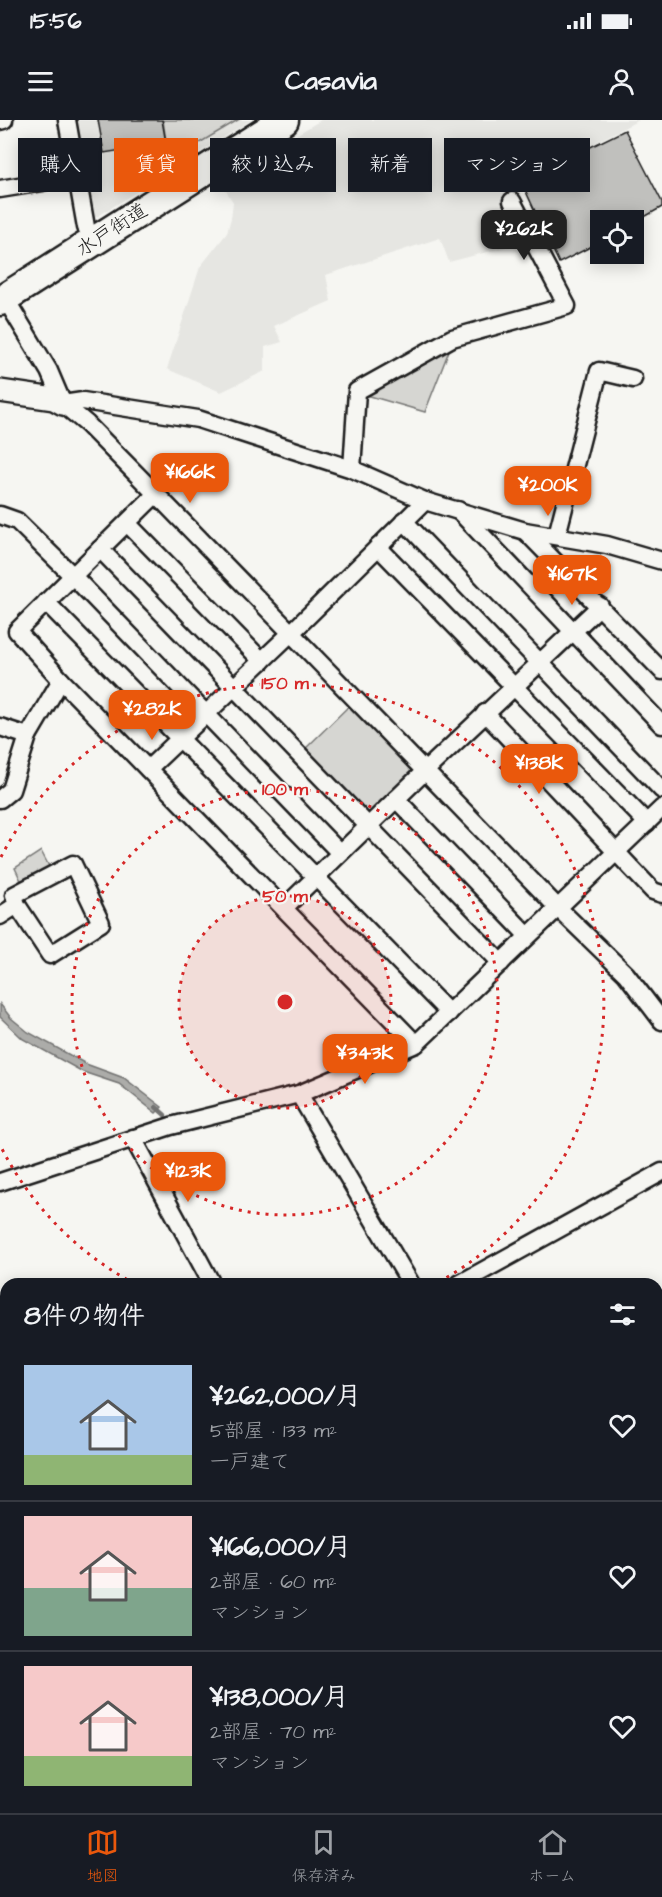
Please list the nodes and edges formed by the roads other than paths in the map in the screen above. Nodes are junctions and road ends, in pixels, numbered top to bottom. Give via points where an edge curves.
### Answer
1 (67, 120) edge
2 (284, 120) edge
3 (18, 186) edge
4 (0, 189) edge
5 (512, 201) dead end
6 (94, 242) junction
7 (3, 299) edge
8 (633, 379) dead end
9 (0, 390) edge
10 (63, 404) junction
11 (352, 469) junction
12 (156, 494) junction
13 (425, 501) junction
14 (458, 510) junction
15 (0, 515) edge
16 (404, 521) junction
17 (127, 523) junction
18 (525, 531) junction
19 (557, 536) junction
20 (378, 547) junction
21 (100, 549) junction
22 (662, 561) edge
23 (72, 575) junction
24 (46, 602) junction
25 (600, 606) junction
26 (572, 632) junction
27 (291, 633) junction
28 (262, 661) junction
29 (540, 663) junction
30 (662, 671) edge
31 (61, 680) junction
32 (514, 686) junction
33 (234, 687) junction
34 (206, 714) junction
35 (485, 714) junction
36 (662, 725) edge
37 (0, 727) edge
38 (28, 736) junction
39 (180, 738) junction
40 (148, 769) junction
41 (425, 771) junction
42 (662, 790) edge
43 (0, 799) edge
44 (396, 799) junction
45 (662, 808) edge
46 (647, 822) junction
47 (369, 825) junction
48 (617, 852) junction
49 (340, 853) junction
50 (316, 877) junction
51 (661, 892) edge
52 (17, 905) junction
53 (284, 908) junction
54 (558, 908) junction
55 (0, 916) edge
56 (528, 936) junction
57 (501, 963) junction
58 (449, 1013) junction
59 (662, 1021) edge
60 (416, 1044) junction
61 (299, 1094) junction
62 (133, 1138) junction
63 (662, 1172) edge
64 (0, 1182) edge
65 (209, 1278) edge
66 (407, 1278) edge
67 (470, 1278) edge

1 - 6 street via 86,227
2 - 6 highway, 水戸街道
3 - 4 street
5 - 11 street via 567,306 452,338 357,391
6 - 7 highway, 水戸街道
7 - 10 street via 49,371
8 - 19 street via 599,370
9 - 10 street
10 - 11 street via 83,401 198,419
10 - 12 street
11 - 13 street
12 - 17 street
12 - 27 street
13 - 14 street
13 - 16 street
14 - 18 street
14 - 26 street
15 - 23 street via 17,521
16 - 20 street
16 - 29 street
17 - 21 street
17 - 28 street
18 - 19 street
18 - 25 street
19 - 22 street via 607,544
20 - 27 street
20 - 32 street
21 - 23 street
21 - 33 street
23 - 24 street
23 - 34 street
24 - 31 street via 17,631
24 - 39 street
25 - 26 street
25 - 30 street
26 - 29 street
26 - 36 street
27 - 28 street
27 - 41 street
28 - 33 street
29 - 32 street
29 - 42 street
31 - 38 street
31 - 40 street
32 - 35 street
32 - 46 street
33 - 34 street
33 - 47 street
34 - 39 street
34 - 49 street
35 - 41 street
35 - 48 street
37 - 38 street
38 - 43 street via 11,790
39 - 40 street
39 - 50 street
40 - 53 street
41 - 44 street
41 - 54 street
44 - 47 street
44 - 56 street
45 - 46 street
46 - 48 street
47 - 49 street
47 - 57 street
48 - 51 street via 653,891
48 - 54 street
49 - 50 street
50 - 53 street
50 - 58 street
52 - 52 street via 14,895 73,864 101,923 50,955
52 - 55 street
53 - 60 street
54 - 56 street
54 - 59 street via 626,974
56 - 57 street
57 - 58 street
58 - 60 street
60 - 61 street
61 - 62 street
61 - 66 street
62 - 64 street
62 - 65 street
63 - 67 street

